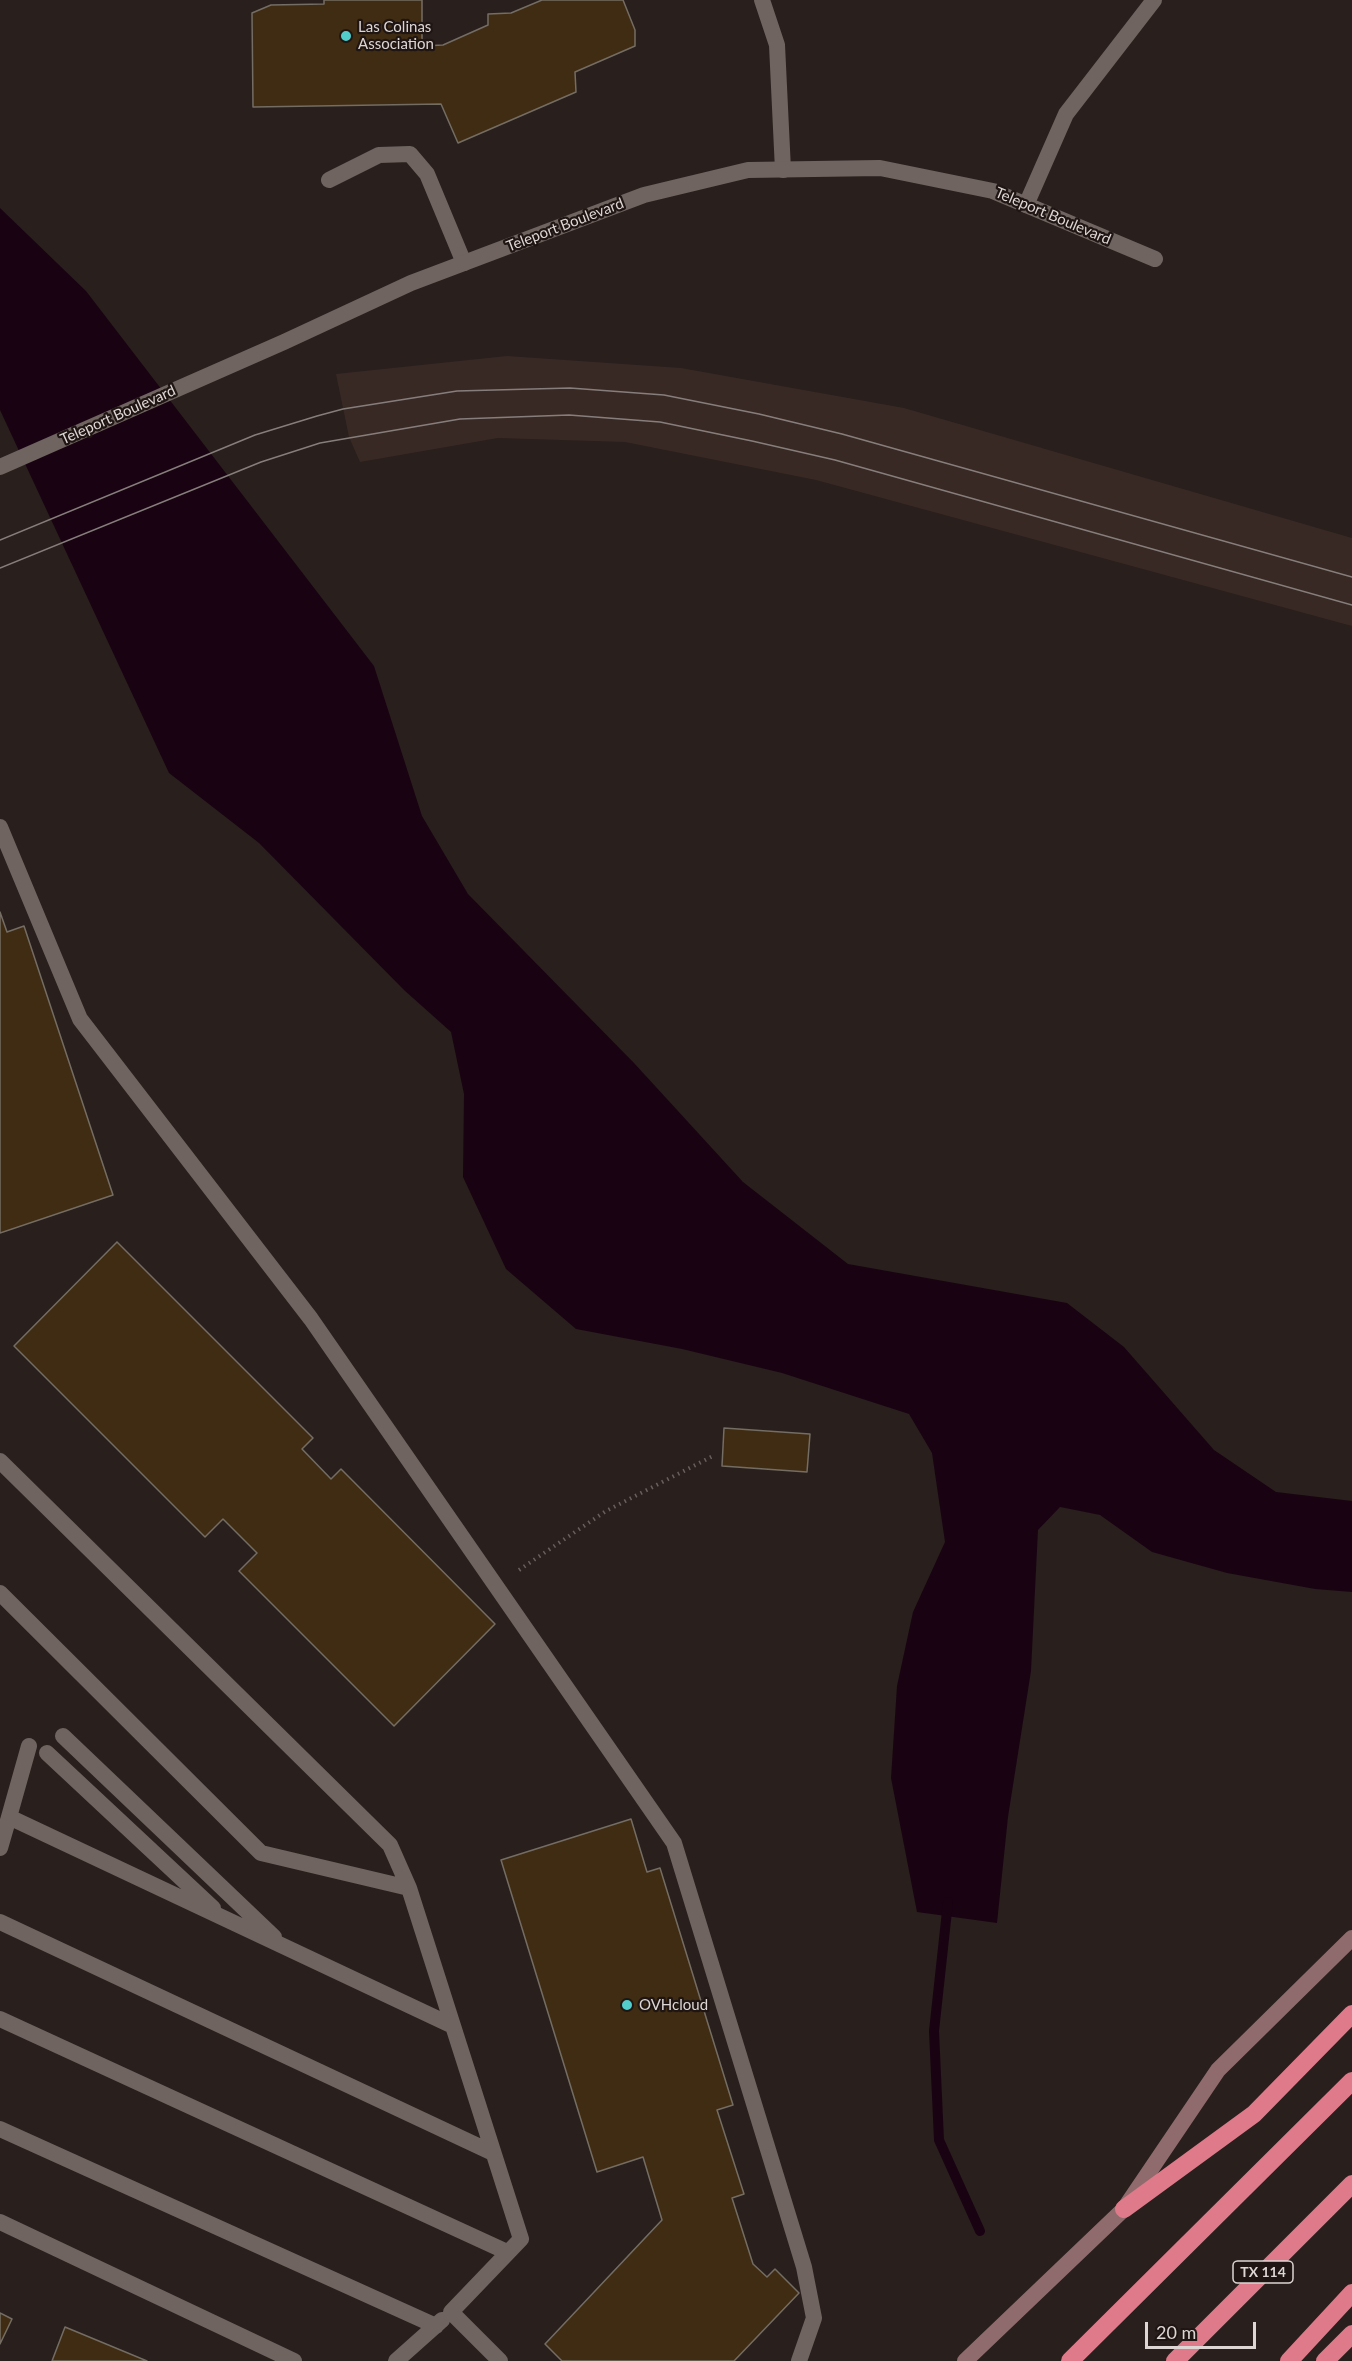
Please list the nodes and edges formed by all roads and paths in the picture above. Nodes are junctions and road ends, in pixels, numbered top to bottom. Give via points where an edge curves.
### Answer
1 (762, 0) edge
2 (1154, 0) edge
3 (783, 170) junction
4 (329, 180) dead end
5 (1026, 204) junction
6 (1155, 260) dead end
7 (464, 262) junction
8 (0, 467) edge
9 (0, 827) edge
10 (715, 1455) dead end
11 (0, 1461) edge
12 (496, 1586) junction
13 (0, 1593) edge
14 (63, 1736) dead end
15 (29, 1746) dead end
16 (47, 1753) dead end
17 (9, 1817) junction
18 (0, 1848) edge
19 (409, 1888) junction
20 (224, 1919) junction
21 (0, 1922) edge
22 (1352, 1938) edge
23 (284, 1946) junction
24 (1352, 2014) edge
25 (0, 2019) edge
26 (453, 2026) junction
27 (1352, 2081) edge
28 (0, 2129) edge
29 (493, 2153) junction
30 (1352, 2184) edge
31 (1124, 2209) junction
32 (0, 2222) edge
33 (507, 2252) junction
34 (1352, 2293) edge
35 (451, 2312) junction
36 (436, 2326) junction
37 (1352, 2334) edge
38 (294, 2361) edge
39 (396, 2361) edge
40 (500, 2361) edge
41 (799, 2361) edge
42 (965, 2361) edge
43 (1070, 2361) edge
44 (1175, 2361) edge
45 (1289, 2361) edge
46 (1324, 2361) edge

1 - 3 street via 777,45
2 - 5 street via 1066,114
3 - 5 street, Teleport Boulevard via 880,168 993,191
3 - 7 street, Teleport Boulevard via 748,170 644,195
4 - 7 street via 379,155 410,154 427,174
5 - 6 street, Teleport Boulevard
7 - 8 street, Teleport Boulevard
9 - 12 street via 80,1019 311,1319
10 - 12 path via 606,1511
11 - 19 street via 390,1845
12 - 41 street via 674,1843 804,2267 814,2318
13 - 19 street via 261,1853
14 - 23 street
15 - 17 street
16 - 20 street
17 - 18 street
17 - 20 street
19 - 26 street
20 - 23 street
21 - 29 street
22 - 31 main road via 1218,2070
23 - 26 street
24 - 31 highway via 1254,2114
25 - 33 street
26 - 29 street
27 - 43 highway
28 - 36 street
29 - 33 street via 521,2239
30 - 44 highway, TX 114
31 - 42 main road
32 - 38 street
33 - 35 street
34 - 45 highway
35 - 36 street
35 - 40 street
36 - 39 street
37 - 46 highway

